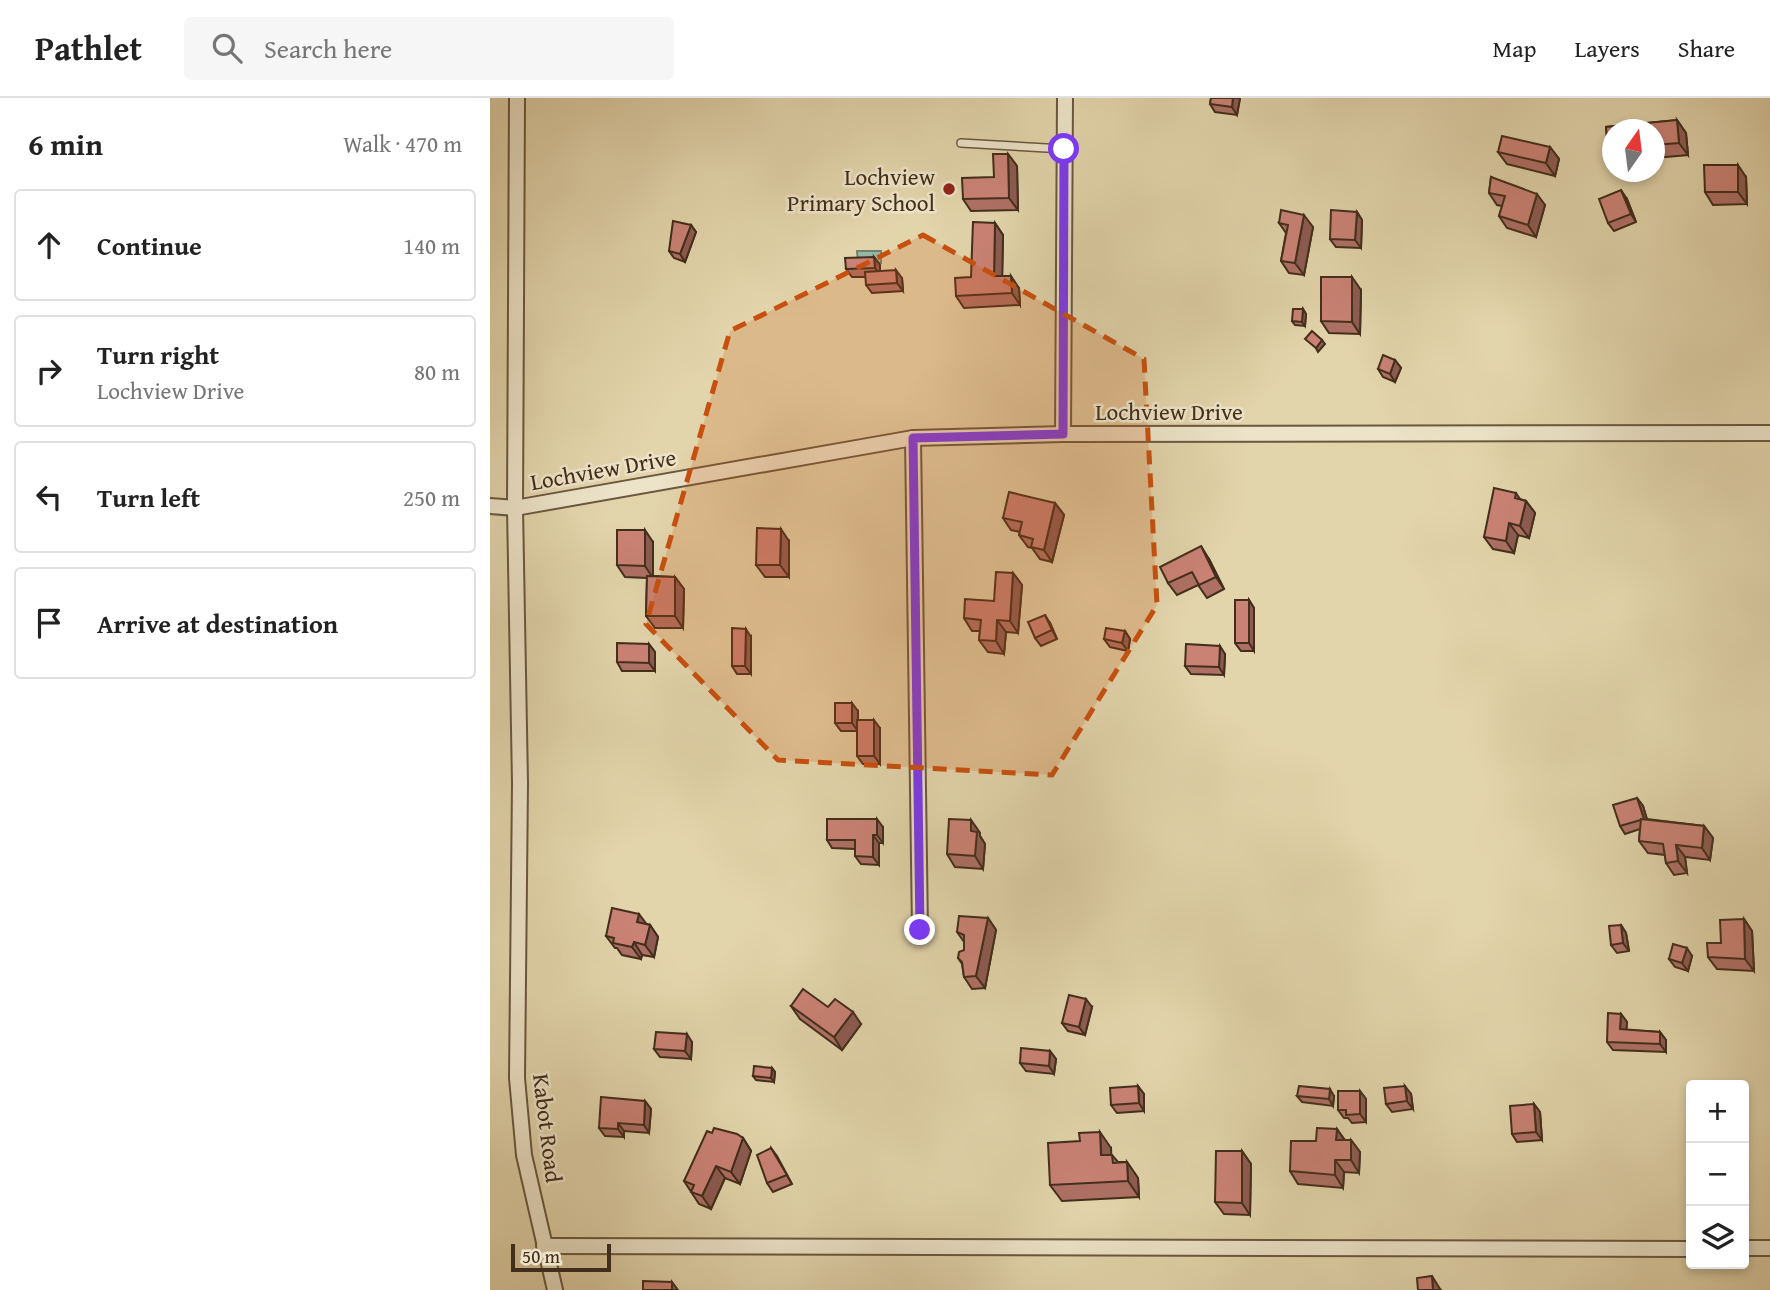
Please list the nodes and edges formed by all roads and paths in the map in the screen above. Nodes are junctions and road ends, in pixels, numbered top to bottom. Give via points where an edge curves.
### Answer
1 (517, 98) edge
2 (1065, 98) edge
3 (961, 143) dead end
4 (1064, 149) junction
5 (1770, 433) edge
6 (1063, 434) junction
7 (913, 438) junction
8 (490, 506) edge
9 (515, 508) junction
10 (920, 930) dead end
11 (544, 1246) junction
12 (1749, 1248) edge
13 (1770, 1248) edge
14 (1686, 1249) edge
15 (555, 1290) edge

1 - 9 street, Kabot Road
2 - 4 street
3 - 4 lane
4 - 6 street
5 - 6 street, Lochview Drive
6 - 7 street, Lochview Drive
7 - 9 street, Lochview Drive
7 - 10 street
8 - 9 street, Lochview Drive
9 - 11 street, Kabot Road via 520,783 517,1078 524,1155
11 - 14 street
11 - 15 street, Kabot Road
12 - 13 street

